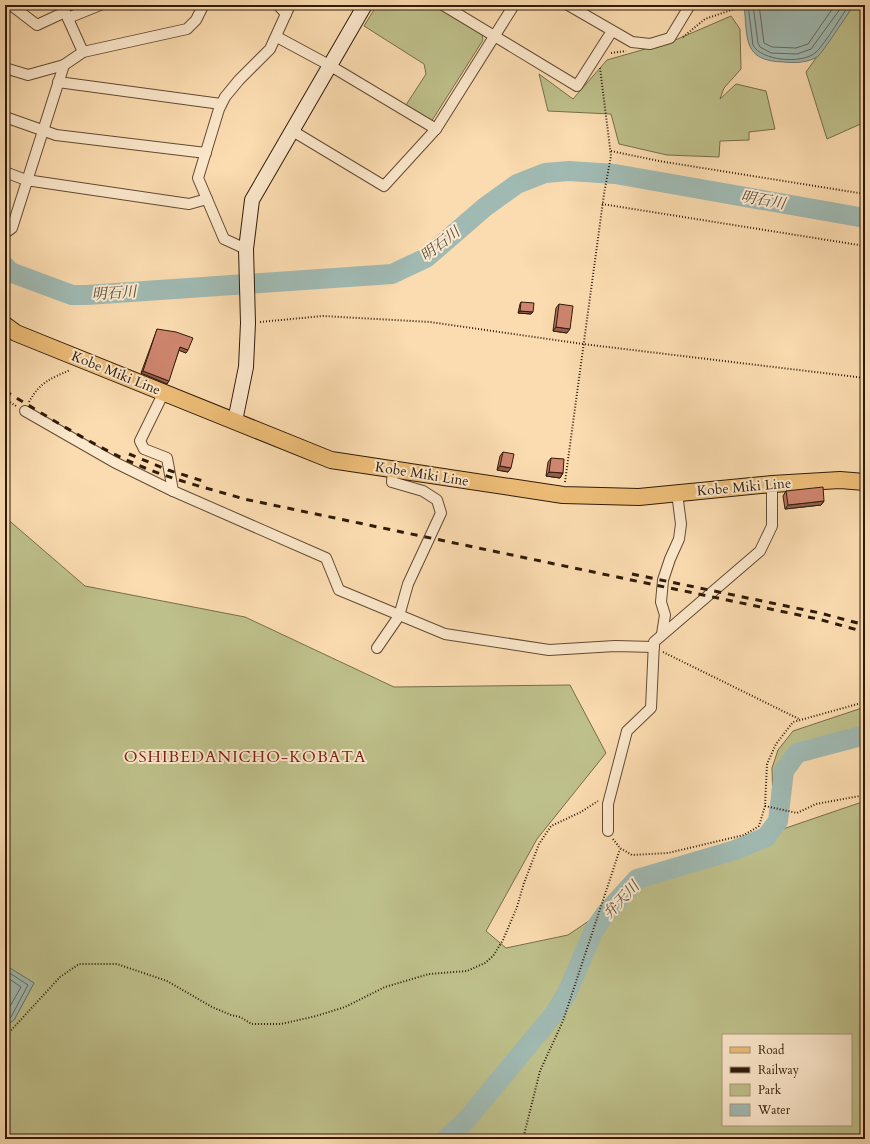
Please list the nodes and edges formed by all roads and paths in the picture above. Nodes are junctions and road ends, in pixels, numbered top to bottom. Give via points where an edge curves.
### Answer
1 (11, 5) edge
2 (100, 5) edge
3 (201, 5) edge
4 (278, 5) edge
5 (365, 5) edge
6 (443, 5) edge
7 (514, 5) edge
8 (568, 5) edge
9 (690, 5) edge
10 (288, 9) edge
11 (68, 18) junction
12 (612, 31) junction
13 (494, 35) junction
14 (277, 37) junction
15 (83, 52) junction
16 (64, 65) junction
17 (329, 66) junction
18 (5, 68) edge
19 (58, 82) junction
20 (221, 104) junction
21 (5, 117) edge
22 (607, 124) dead end
23 (43, 129) junction
24 (436, 129) junction
25 (291, 130) junction
26 (611, 151) junction
27 (206, 153) junction
28 (5, 172) edge
29 (26, 180) junction
30 (865, 194) edge
31 (207, 199) junction
32 (602, 204) junction
33 (5, 233) edge
34 (865, 246) edge
35 (246, 249) junction
36 (248, 323) junction
37 (5, 325) edge
38 (583, 344) junction
39 (78, 358) junction
40 (865, 378) edge
41 (164, 392) junction
42 (5, 399) edge
43 (25, 411) junction
44 (235, 421) junction
45 (393, 470) junction
46 (865, 482) edge
47 (772, 484) junction
48 (173, 491) junction
49 (677, 493) junction
50 (563, 495) junction
51 (399, 616) junction
52 (662, 634) junction
53 (654, 647) junction
54 (377, 648) dead end
55 (865, 702) edge
56 (800, 720) junction
57 (865, 795) edge
58 (611, 796) junction
59 (765, 806) junction
60 (608, 831) joint
61 (620, 848) junction
62 (5, 1037) edge
63 (523, 1139) edge

1 - 11 street via 37,25 65,12
2 - 11 street
3 - 15 street via 196,20 187,29
4 - 10 street
5 - 17 street
6 - 13 street
7 - 13 street
8 - 12 street
9 - 12 street via 670,38 650,44 632,42
10 - 14 street
11 - 15 street
12 - 13 street via 577,86
13 - 24 street
14 - 17 street
14 - 20 street via 270,49 239,80
15 - 16 street
16 - 18 street via 28,75
16 - 19 street
17 - 24 street
17 - 25 street
19 - 20 street
19 - 23 street
20 - 27 street
21 - 23 street
22 - 26 path
23 - 27 street via 56,135
23 - 29 street
24 - 25 street via 384,186
25 - 35 street via 252,200
26 - 30 path
26 - 32 path
27 - 31 street via 198,178
28 - 29 street
29 - 31 street via 189,204
29 - 33 street via 12,228
31 - 35 street via 224,239
32 - 34 path
32 - 38 path
35 - 36 street
36 - 38 path via 323,316 423,321
36 - 44 street via 246,367
37 - 39 main road, Kobe Miki Line via 16,333
38 - 40 path
38 - 50 path
39 - 41 main road, Kobe Miki Line
39 - 43 path via 73,368 45,381 34,391
41 - 44 main road, Kobe Miki Line
41 - 48 street via 140,441 144,449 167,458
42 - 43 path
43 - 48 street via 114,462
44 - 45 main road, Kobe Miki Line via 331,460
45 - 50 main road, Kobe Miki Line
45 - 51 street via 392,482 423,491 437,500 442,512 408,584
46 - 47 main road, Kobe Miki Line via 840,480
47 - 49 main road, Kobe Miki Line
47 - 52 street via 772,526 760,551
48 - 51 street via 326,558 339,590
49 - 50 main road, Kobe Miki Line via 639,497
49 - 52 street via 681,524 679,539 663,580 660,602 665,614
51 - 53 street via 446,634 549,650 615,646
51 - 54 street
52 - 53 street via 654,642
53 - 56 path
53 - 58 street via 650,708 627,731
55 - 56 path
56 - 59 path via 793,722 776,744 768,764
57 - 59 path via 816,804 797,813
58 - 60 street via 608,804
58 - 62 path via 551,826 539,844 503,940 493,956 467,972 429,974 392,985 345,1007 316,1016 281,1024 252,1024 240,1017 212,1008 167,980 117,964 79,964 60,977
59 - 61 path via 759,826 744,835 668,853 632,855
60 - 61 path
61 - 63 path via 563,1021 540,1071

